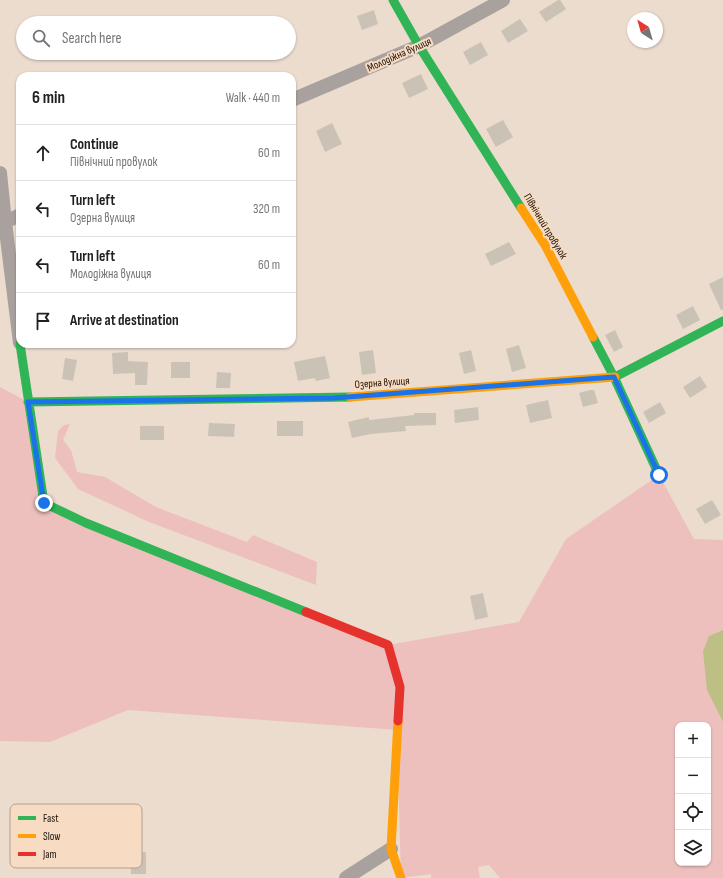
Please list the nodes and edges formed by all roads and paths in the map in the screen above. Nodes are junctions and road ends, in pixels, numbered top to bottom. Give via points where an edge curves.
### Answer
1 (393, 0) edge
2 (503, 0) edge
3 (419, 46) junction
4 (296, 98) edge
5 (0, 173) edge
6 (16, 217) edge
7 (5, 222) junction
8 (16, 311) edge
9 (723, 321) edge
10 (21, 348) edge
11 (614, 377) junction
12 (28, 402) junction
13 (659, 475) dead end
14 (391, 849) junction
15 (346, 878) edge
16 (401, 878) edge

1 - 3 street, Північний провулок
2 - 3 street, Молодіжна вулиця
3 - 4 street, Молодіжна вулиця
3 - 11 street, Північний провулок via 545,245
5 - 7 street
6 - 7 street
7 - 8 street
9 - 11 street, Озерна вулиця
10 - 12 street
11 - 12 street, Озерна вулиця via 334,398
11 - 13 street, Північний провулок
12 - 14 street via 44,503 86,523 388,645 400,687
14 - 15 street
14 - 16 street

